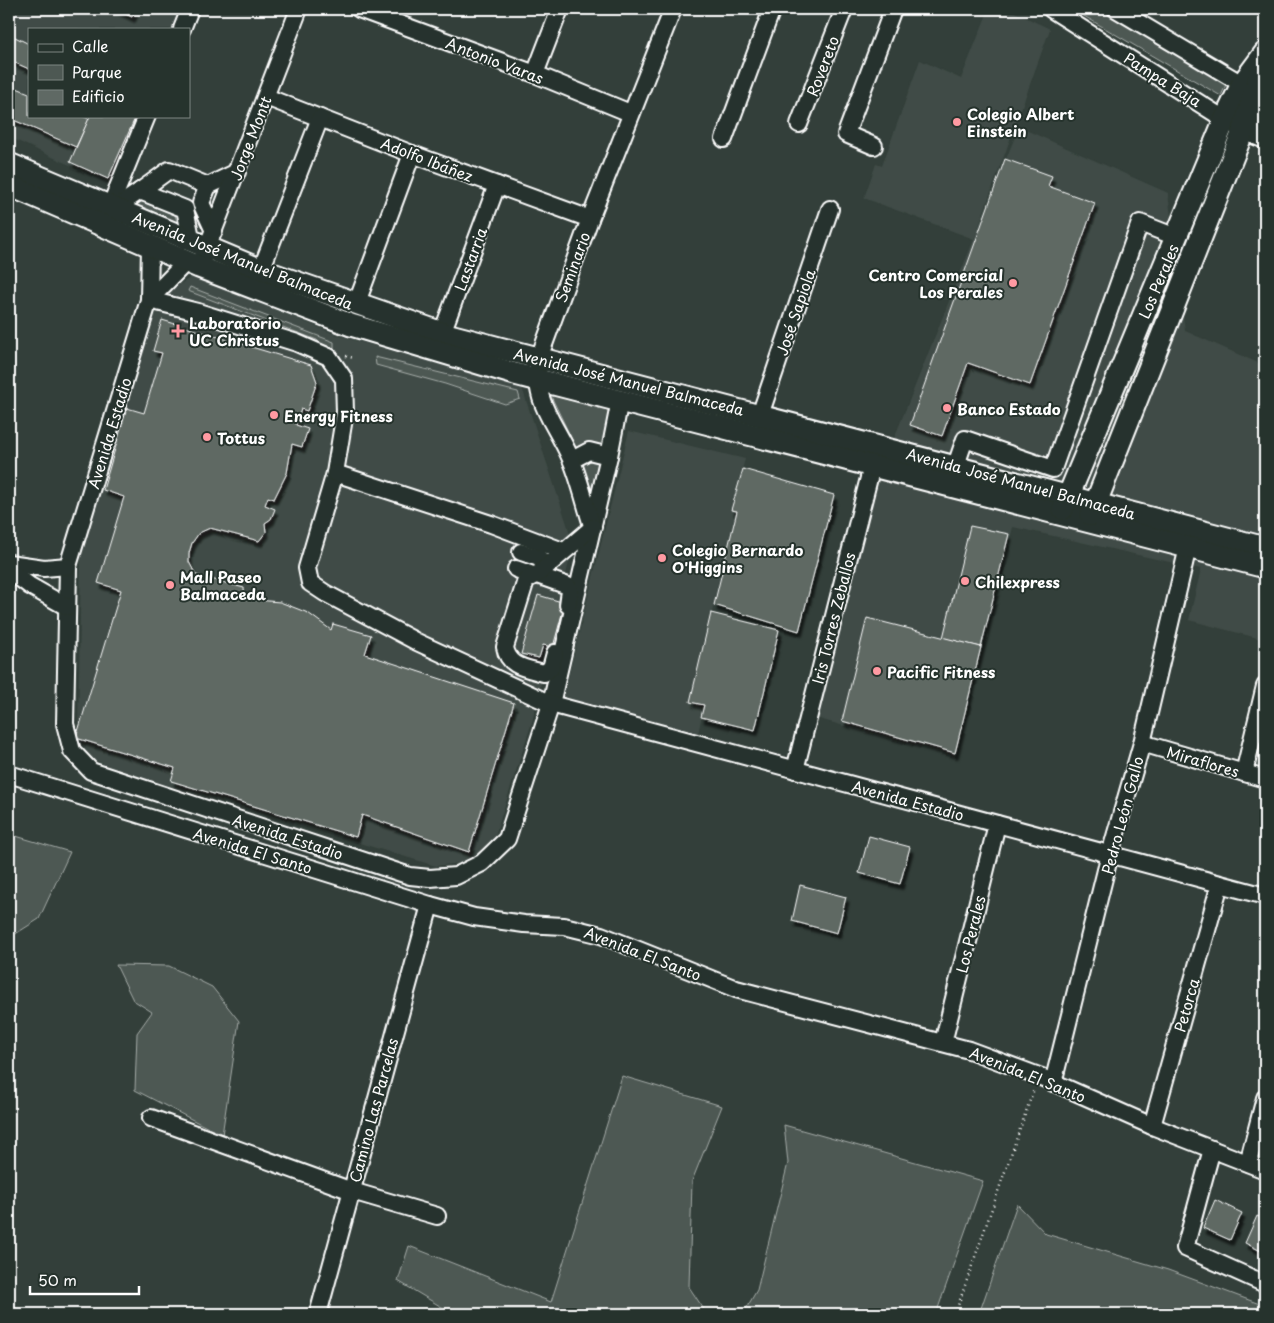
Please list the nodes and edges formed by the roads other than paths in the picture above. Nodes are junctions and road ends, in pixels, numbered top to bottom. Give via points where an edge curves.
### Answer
1 (190, 9) edge
2 (298, 9) edge
3 (359, 9) edge
4 (560, 9) edge
5 (672, 9) edge
6 (772, 9) edge
7 (844, 9) edge
8 (893, 9) edge
9 (1116, 9) edge
10 (1059, 11) edge
11 (182, 28) edge
12 (1265, 53) edge
13 (1265, 59) edge
14 (535, 74) junction
15 (1246, 92) junction
16 (266, 96) junction
17 (630, 114) junction
18 (146, 118) edge
19 (320, 118) junction
20 (1225, 119) junction
21 (799, 124) dead end
22 (1243, 131) junction
23 (724, 139) dead end
24 (1265, 140) edge
25 (874, 146) dead end
26 (412, 154) junction
27 (9, 164) edge
28 (237, 172) junction
29 (9, 185) edge
30 (497, 185) junction
31 (208, 186) junction
32 (140, 191) junction
33 (201, 203) junction
34 (112, 208) junction
35 (185, 209) junction
36 (830, 209) dead end
37 (590, 219) junction
38 (1176, 237) junction
39 (150, 246) junction
40 (200, 250) junction
41 (261, 270) junction
42 (149, 300) junction
43 (356, 305) junction
44 (442, 332) junction
45 (1129, 351) junction
46 (1150, 364) junction
47 (538, 368) junction
48 (620, 400) junction
49 (760, 415) junction
50 (609, 456) junction
51 (572, 460) junction
52 (956, 465) junction
53 (872, 466) junction
54 (335, 473) junction
55 (1064, 506) junction
56 (1091, 513) junction
57 (593, 527) junction
58 (1188, 547) junction
59 (1265, 548) edge
60 (563, 551) junction
61 (521, 552) dead end
62 (9, 564) edge
63 (68, 566) junction
64 (1265, 567) edge
65 (516, 569) dead end
66 (9, 570) edge
67 (538, 572) junction
68 (67, 607) junction
69 (516, 665) junction
70 (510, 685) junction
71 (1265, 686) edge
72 (551, 704) junction
73 (1263, 706) edge
74 (1142, 743) junction
75 (795, 770) junction
76 (1244, 773) junction
77 (9, 774) edge
78 (1265, 779) edge
79 (997, 824) junction
80 (1110, 854) junction
81 (1220, 884) junction
82 (1265, 896) edge
83 (430, 905) junction
84 (943, 1043) junction
85 (1046, 1080) junction
86 (1265, 1098) edge
87 (151, 1118) dead end
88 (1152, 1126) junction
89 (1212, 1149) junction
90 (1248, 1163) junction
91 (1265, 1170) edge
92 (352, 1191) junction
93 (437, 1216) dead end
94 (1265, 1284) edge
95 (318, 1314) edge

1 - 11 street
2 - 16 street, Jorge Montt
3 - 14 street, Antonio Varas
4 - 14 street
5 - 17 street, Seminario
6 - 23 street
7 - 21 street, Rovereto
8 - 25 street via 846,134
9 - 15 street
10 - 20 street, Pampa Baja
12 - 15 main road, Los Perales
13 - 15 main road, Los Perales
14 - 17 street, Antonio Varas
15 - 20 main road, Los Perales
15 - 22 main road, Los Perales
15 - 24 street, Pampa Baja
16 - 19 street, Adolfo Ibáñez
16 - 28 street, Jorge Montt
17 - 37 street, Seminario
18 - 34 street
19 - 26 street, Adolfo Ibáñez
19 - 41 street
20 - 22 street, Pampa Baja
20 - 38 main road, Los Perales
22 - 24 street, Pampa Baja
22 - 46 main road, Los Perales
26 - 30 street, Adolfo Ibáñez
26 - 43 street
27 - 34 main road, Avenida José Manuel Balmaceda
28 - 31 street
28 - 40 street, Jorge Montt
29 - 39 main road, Avenida José Manuel Balmaceda
30 - 37 street, Adolfo Ibáñez
30 - 44 street, Lastarria
31 - 32 street via 169,170
31 - 33 street
32 - 34 street
32 - 35 street
33 - 35 street
33 - 40 street
34 - 40 main road, Avenida José Manuel Balmaceda
35 - 40 street
36 - 49 street, José Sapiola
37 - 47 street, Seminario
38 - 45 main road, Los Perales
38 - 52 street via 1140,223 1052,469 965,439
39 - 40 main road, Avenida José Manuel Balmaceda
39 - 42 street, Avenida Estadio
40 - 41 main road, Avenida José Manuel Balmaceda
40 - 42 street, Avenida Estadio
40 - 47 main road, Avenida José Manuel Balmaceda via 351,325
41 - 43 main road, Avenida José Manuel Balmaceda
42 - 54 street via 297,343 329,357 344,379 345,412
42 - 63 street, Avenida Estadio
43 - 44 main road, Avenida José Manuel Balmaceda
44 - 47 main road, Avenida José Manuel Balmaceda
45 - 46 main road via 1133,361
45 - 55 main road, Los Perales
46 - 56 main road, Los Perales
47 - 48 main road, Avenida José Manuel Balmaceda
47 - 49 main road, Avenida José Manuel Balmaceda
47 - 51 street via 539,396
48 - 50 street, Avenida Estadio
48 - 53 main road, Avenida José Manuel Balmaceda
49 - 52 main road, Avenida José Manuel Balmaceda
50 - 51 street via 588,451
50 - 57 street, Avenida Estadio
51 - 57 street
52 - 55 main road, Avenida José Manuel Balmaceda
53 - 55 main road, Avenida José Manuel Balmaceda
53 - 75 street, Iris Torres Zeballos
54 - 60 street
54 - 70 street via 307,568 310,583 386,627
55 - 56 main road, Avenida José Manuel Balmaceda
56 - 58 main road, Avenida José Manuel Balmaceda
56 - 59 main road, Avenida José Manuel Balmaceda
57 - 60 street
57 - 72 street, Avenida Estadio
58 - 64 main road, Avenida José Manuel Balmaceda
58 - 74 street, Pedro León Gallo
60 - 67 street
61 - 67 street via 539,558
62 - 63 street via 44,568
63 - 68 street, Avenida Estadio
65 - 67 street
66 - 68 street
67 - 69 street via 526,580 505,646 507,657
67 - 69 street via 568,586 570,598 551,668 544,673
68 - 72 street, Avenida Estadio via 65,724 72,751 91,771 410,876 456,876 482,862 507,839
69 - 70 street
70 - 72 street
71 - 73 street
72 - 75 street, Avenida Estadio
73 - 76 street
74 - 76 street, Miraflores
74 - 80 street, Pedro León Gallo
75 - 79 street, Avenida Estadio
76 - 78 street, Miraflores
77 - 83 street, Avenida El Santo
79 - 80 street, Avenida Estadio
79 - 84 street, Los Perales
80 - 81 street, Avenida Estadio
80 - 85 street, Pedro León Gallo
81 - 82 street, Avenida Estadio
81 - 88 street, Petorca
83 - 84 street, Avenida El Santo via 474,917 564,926 601,935 736,989
83 - 92 street, Camino Las Parcelas
84 - 85 street, Avenida El Santo
85 - 88 street, Avenida El Santo
86 - 90 street
87 - 92 street
88 - 89 street, Avenida El Santo
89 - 90 street, Avenida El Santo
89 - 94 street via 1185,1248
90 - 91 street, Avenida El Santo
92 - 93 street
92 - 95 street, Camino Las Parcelas

